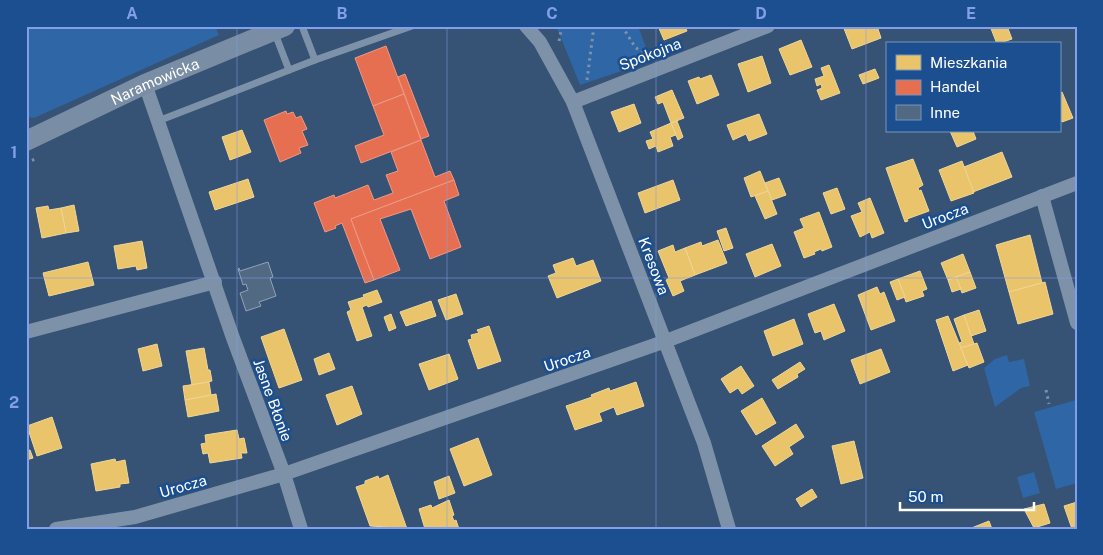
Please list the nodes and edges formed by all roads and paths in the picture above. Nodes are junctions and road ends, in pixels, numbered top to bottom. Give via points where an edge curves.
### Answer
1 (302, 26) edge
2 (412, 26) edge
3 (526, 26) edge
4 (562, 26) edge
5 (594, 26) edge
6 (622, 26) edge
7 (768, 26) edge
8 (280, 29) edge
9 (559, 41) dead end
10 (314, 60) junction
11 (664, 66) junction
12 (289, 70) junction
13 (145, 84) junction
14 (578, 100) junction
15 (158, 121) junction
16 (26, 141) edge
17 (1077, 183) edge
18 (1042, 196) junction
19 (214, 282) junction
20 (1077, 323) edge
21 (26, 332) edge
22 (666, 342) junction
23 (1046, 390) dead end
24 (1049, 404) dead end
25 (284, 474) junction
26 (56, 529) edge
27 (301, 529) edge
28 (728, 529) edge

1 - 10 lane
2 - 10 lane
3 - 14 street, Kresowa
4 - 9 path
5 - 14 path via 588,76
6 - 11 path via 635,46
7 - 11 street, Spokojna
8 - 12 lane
8 - 13 street, Naramowicka
10 - 12 lane
11 - 14 street, Spokojna
12 - 15 lane
13 - 15 street, Jasne Błonie
13 - 16 street, Naramowicka
14 - 22 street, Kresowa
15 - 19 street, Jasne Błonie
17 - 18 street, Urocza
18 - 20 street
18 - 22 street, Urocza
19 - 21 street
19 - 25 street, Jasne Błonie
22 - 25 street, Urocza
22 - 28 street, Kresowa via 704,443
23 - 24 path
25 - 26 street, Urocza via 135,517
25 - 27 street, Jasne Błonie

